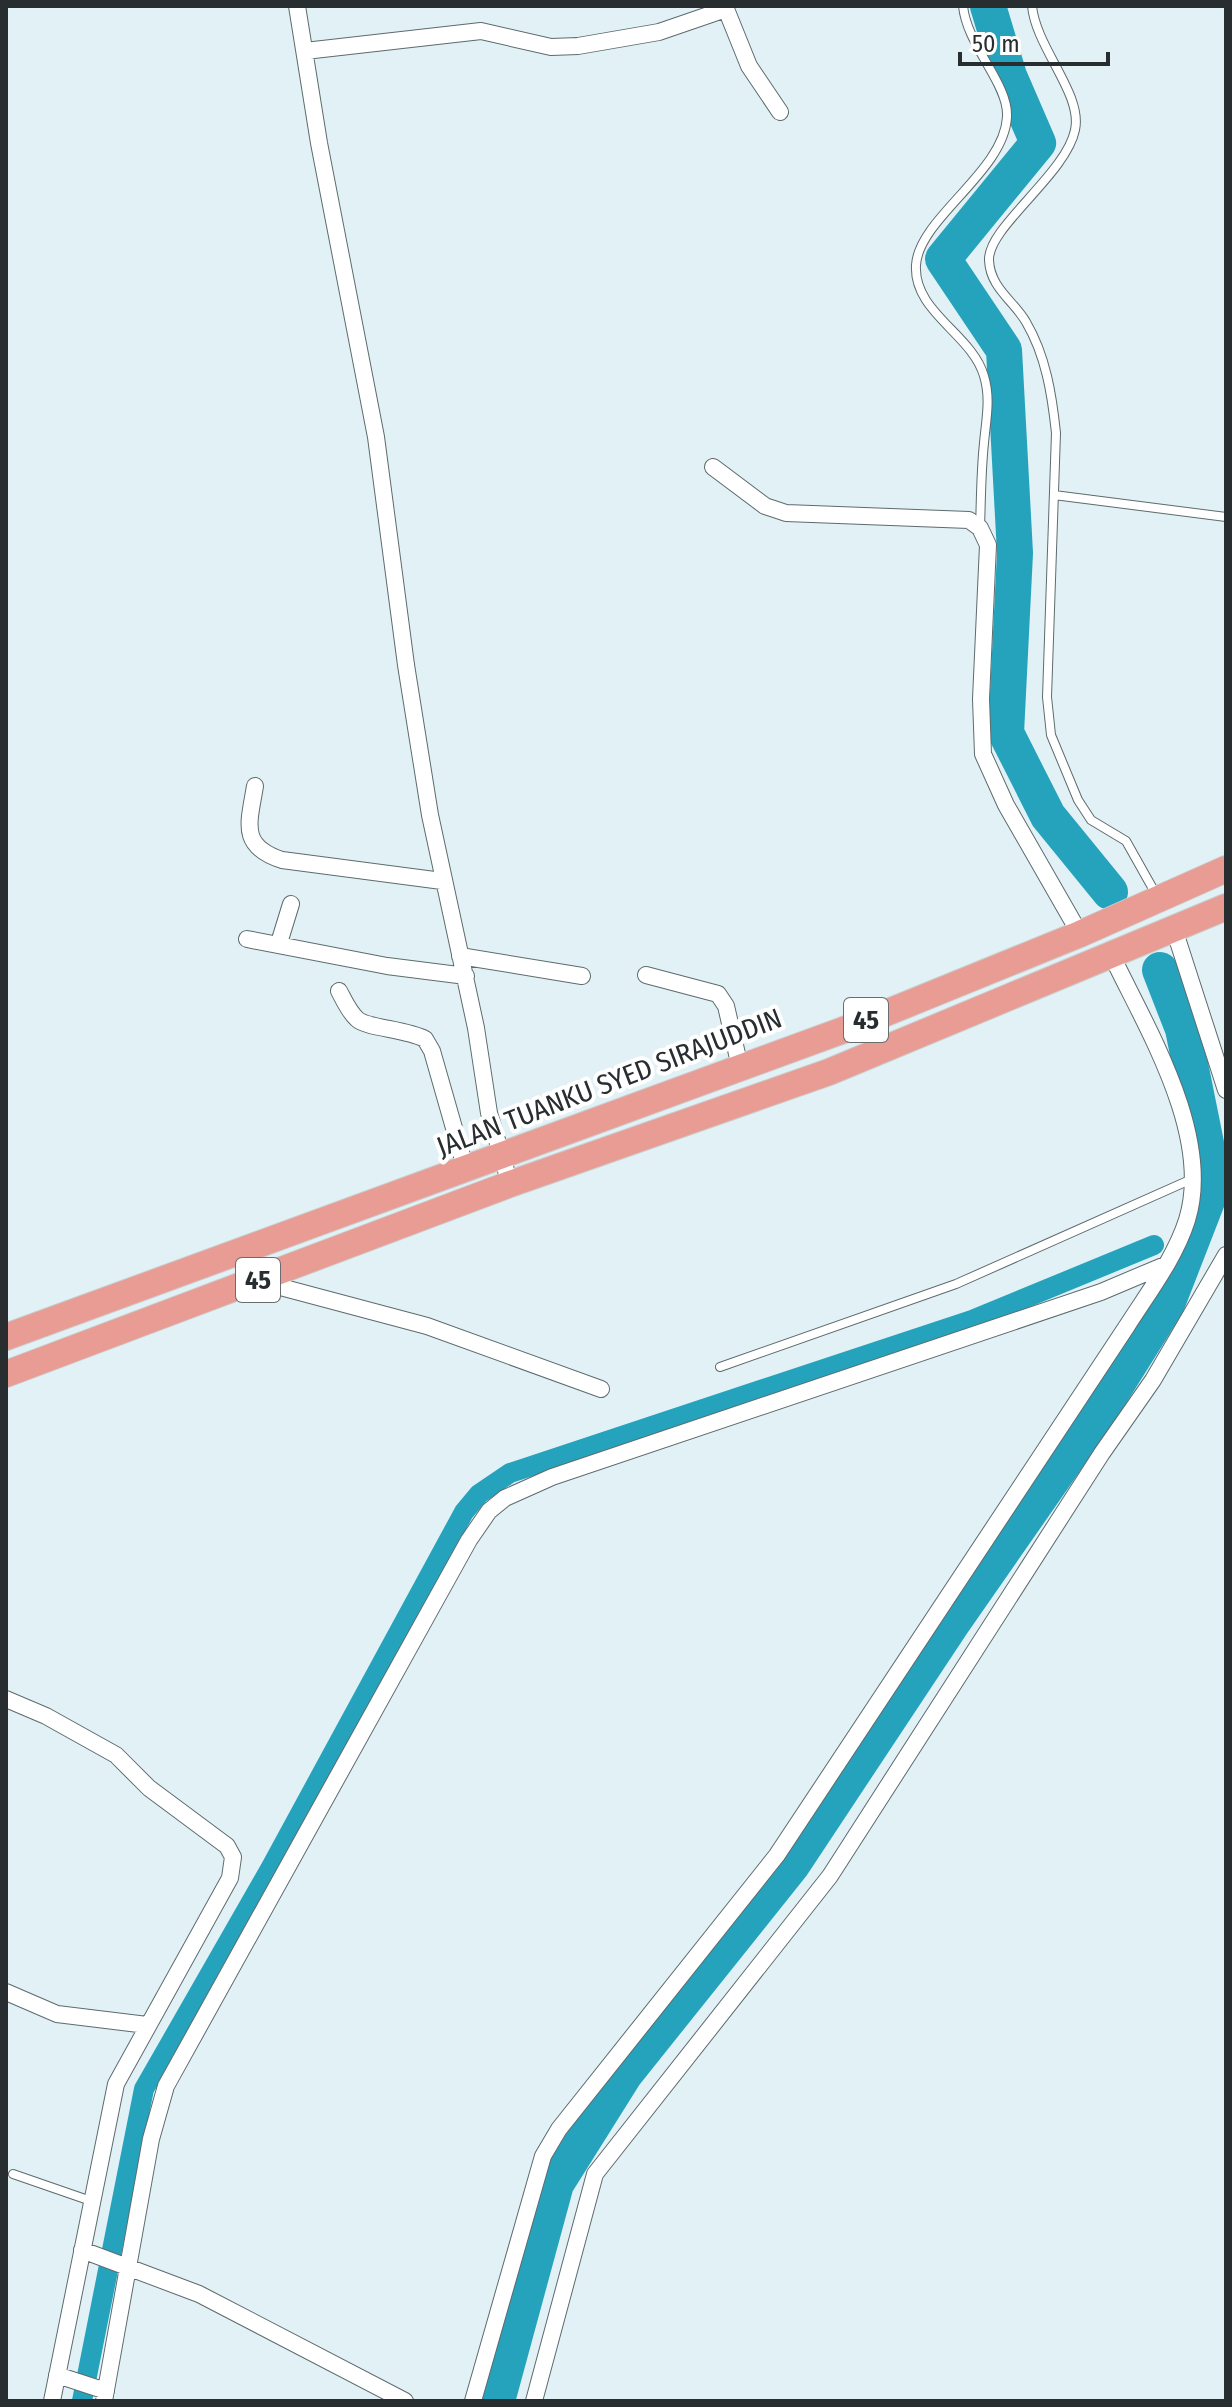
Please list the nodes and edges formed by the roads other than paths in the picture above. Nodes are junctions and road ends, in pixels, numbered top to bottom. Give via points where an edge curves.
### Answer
1 (297, 6) edge
2 (963, 6) edge
3 (1032, 6) edge
4 (725, 8) edge
5 (305, 51) junction
6 (780, 112) dead end
7 (713, 467) dead end
8 (1054, 495) junction
9 (1226, 517) edge
10 (980, 528) junction
11 (255, 786) dead end
12 (1226, 869) edge
13 (442, 881) junction
14 (1159, 900) junction
15 (291, 904) dead end
16 (1226, 907) edge
17 (1174, 929) junction
18 (1080, 934) junction
19 (247, 939) dead end
20 (279, 943) junction
21 (460, 956) junction
22 (1112, 956) junction
23 (646, 975) dead end
24 (466, 976) junction
25 (582, 976) dead end
26 (339, 991) dead end
27 (740, 1067) junction
28 (1226, 1090) edge
29 (501, 1157) junction
30 (466, 1170) junction
31 (1193, 1179) junction
32 (510, 1184) junction
33 (1226, 1255) edge
34 (1165, 1265) junction
35 (257, 1281) junction
36 (6, 1337) edge
37 (720, 1367) dead end
38 (6, 1374) edge
39 (601, 1389) dead end
40 (6, 1699) edge
41 (6, 1992) edge
42 (147, 2025) junction
43 (13, 2174) dead end
44 (91, 2201) junction
45 (90, 2252) junction
46 (124, 2265) junction
47 (64, 2378) junction
48 (103, 2394) edge
49 (52, 2401) edge
50 (405, 2401) edge
51 (473, 2401) edge
52 (534, 2401) edge

1 - 5 street
2 - 10 lane via 970,38 1005,100 1007,117 990,158 924,241 916,265 930,306 975,354 984,376 989,402
3 - 8 lane via 1044,46 1076,108 1075,131 1065,156 994,241 989,259 996,285 1025,319 1039,349 1056,433
4 - 5 street via 669,29 578,46 538,46 481,31
4 - 6 street via 749,66
5 - 13 street via 370,404
7 - 10 street via 765,506 786,513 969,520
8 - 9 lane
8 - 14 lane via 1047,697 1051,735 1067,781 1091,820 1126,841
10 - 18 street via 988,545 983,754
11 - 13 street via 249,834 264,854
12 - 14 highway, JALAN TUANKU SYED SIRAJUDDIN / 45
13 - 21 street
14 - 18 highway, JALAN TUANKU SYED SIRAJUDDIN / 45
15 - 20 street
16 - 17 highway, 45
17 - 22 highway, 45
17 - 28 street
18 - 27 highway, JALAN TUANKU SYED SIRAJUDDIN / 45
19 - 20 street
20 - 24 street
21 - 24 street
21 - 25 street
22 - 31 street via 1168,1071
22 - 32 highway, 45 via 829,1072
23 - 27 street via 718,994 726,1006
24 - 29 street
26 - 30 street via 368,1027 389,1026 425,1039
27 - 29 highway, JALAN TUANKU SYED SIRAJUDDIN / 45
29 - 30 highway, JALAN TUANKU SYED SIRAJUDDIN / 45
29 - 32 street
30 - 36 highway, JALAN TUANKU SYED SIRAJUDDIN / 45
31 - 34 street via 1187,1220
31 - 37 lane via 956,1284
32 - 35 highway, 45
33 - 52 street via 1153,1380 830,1876 595,2174
34 - 46 street via 1101,1292 552,1477 489,1511 424,1615 166,2086
34 - 51 street via 777,1855 559,2129 543,2156
35 - 38 highway, 45
35 - 39 street via 427,1326
40 - 42 street via 116,1755 149,1788 227,1846 233,1857 230,1878
41 - 42 street via 57,2014
42 - 44 street via 116,2084
43 - 44 lane
44 - 45 street
45 - 46 street
45 - 47 street
46 - 48 street
46 - 50 street via 199,2294
47 - 48 street
47 - 49 street

